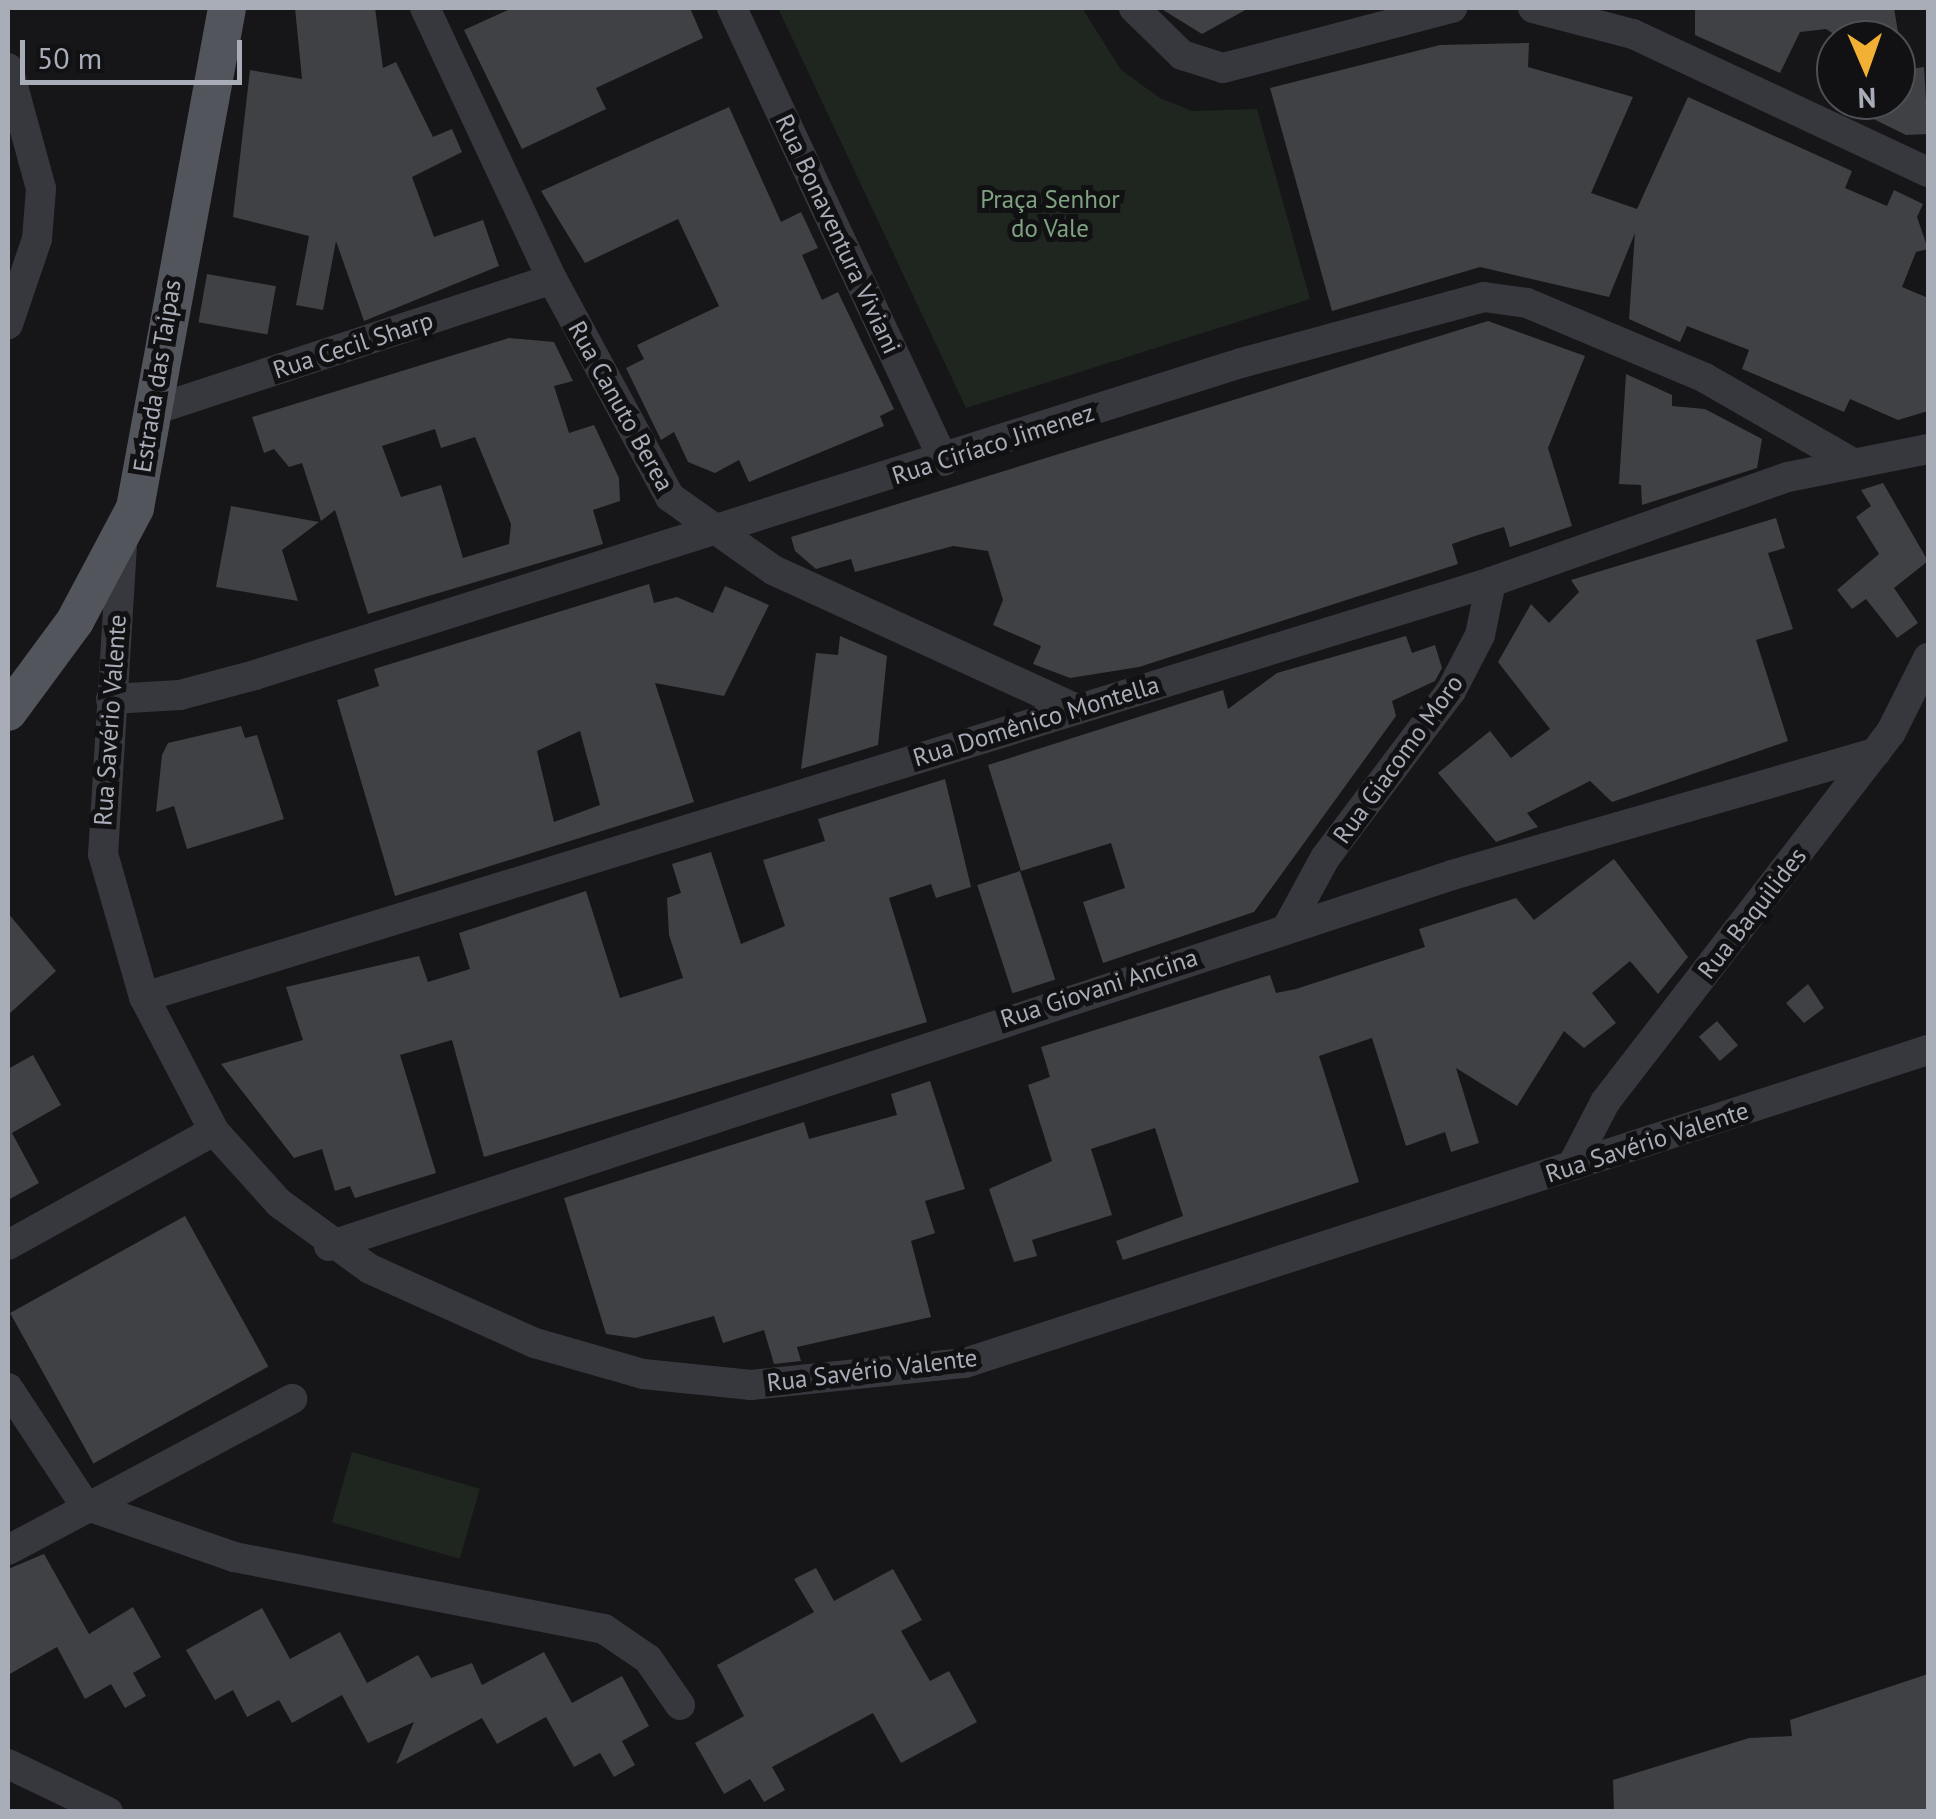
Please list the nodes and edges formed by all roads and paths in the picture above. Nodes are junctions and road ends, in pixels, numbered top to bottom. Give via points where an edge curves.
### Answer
1 (227, 8) edge
2 (425, 8) edge
3 (732, 8) edge
4 (1134, 8) edge
5 (1452, 8) edge
6 (1533, 8) edge
7 (1633, 21) edge
8 (8, 68) edge
9 (1928, 172) edge
10 (552, 278) junction
11 (8, 324) edge
12 (154, 410) junction
13 (1928, 448) edge
14 (944, 461) junction
15 (1853, 462) junction
16 (706, 530) junction
17 (122, 545) junction
18 (1491, 582) junction
19 (1928, 658) edge
20 (111, 699) junction
21 (1076, 709) junction
22 (8, 712) edge
23 (1876, 753) junction
24 (1287, 928) junction
25 (144, 998) junction
26 (1928, 1050) edge
27 (214, 1131) junction
28 (1572, 1166) junction
29 (8, 1246) edge
30 (328, 1246) junction
31 (8, 1388) edge
32 (292, 1399) dead end
33 (85, 1505) junction
34 (8, 1550) edge
35 (680, 1705) dead end
36 (8, 1764) edge
37 (108, 1812) edge

1 - 12 main road, Estrada das Taipas
2 - 10 street, Rua Canuto Berea
3 - 14 street, Rua Bonaventura Viviani
4 - 5 street via 1182,55 1223,68
6 - 7 street
7 - 9 street
8 - 11 street via 41,189 36,239
10 - 12 street, Rua Cecil Sharp
10 - 16 street, Rua Canuto Berea via 639,450
12 - 17 main road, Estrada das Taipas
13 - 15 street, Rua Domênico Montella
14 - 15 street, Rua Ciríaco Jimenez via 1241,363 1484,298 1527,303 1705,378
14 - 16 street, Rua Ciríaco Jimenez
15 - 18 street, Rua Domênico Montella
16 - 20 street, Rua Ciríaco Jimenez via 212,688
16 - 21 street, Rua Canuto Berea
17 - 20 street, Rua Savério Valente
17 - 22 main road, Estrada das Taipas
18 - 21 street, Rua Domênico Montella
18 - 24 street, Rua Giacomo Moro via 1480,635 1451,691 1325,858
19 - 23 street, Rua Baquilides
20 - 25 street, Rua Savério Valente via 103,854
21 - 25 street, Rua Domênico Montella
23 - 24 street, Rua Giovani Ancina via 1730,789
23 - 28 street, Rua Baquilides via 1605,1102
24 - 30 street, Rua Giovani Ancina
25 - 27 street, Rua Savério Valente
26 - 28 street, Rua Savério Valente
27 - 29 street
27 - 30 street, Rua Savério Valente
28 - 30 street, Rua Savério Valente via 965,1363 803,1382 695,1382 574,1354
31 - 33 street
32 - 33 street
33 - 34 street
33 - 35 street via 234,1556 592,1625 648,1659
36 - 37 street

